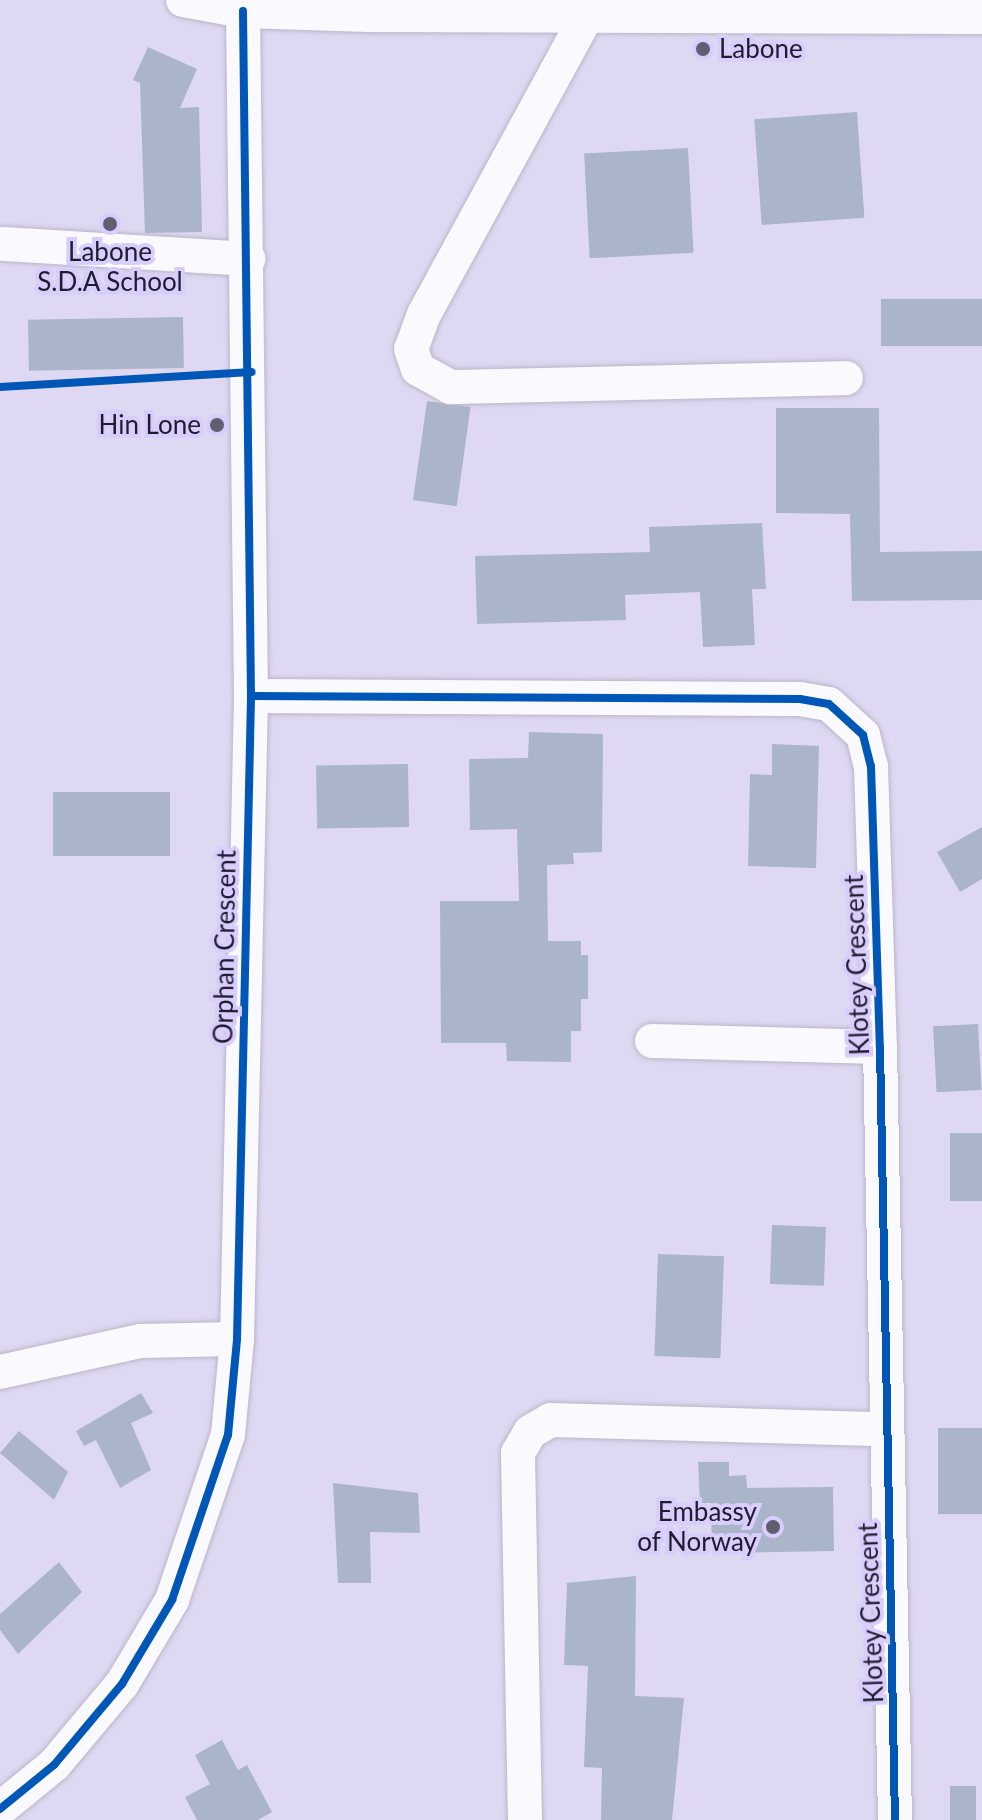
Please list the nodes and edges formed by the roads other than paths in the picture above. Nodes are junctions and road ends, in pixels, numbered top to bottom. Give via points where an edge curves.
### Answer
1 (183, 0) edge
2 (885, 8) edge
3 (507, 9) edge
4 (243, 11) junction
5 (982, 17) edge
6 (585, 19) junction
7 (3, 244) dead end
8 (249, 259) junction
9 (846, 378) dead end
10 (251, 696) junction
11 (652, 1041) dead end
12 (880, 1047) junction
13 (237, 1339) junction
14 (0, 1372) edge
15 (883, 1429) junction
16 (0, 1809) edge
17 (525, 1820) edge
18 (895, 1820) edge

1 - 4 street
2 - 5 street
2 - 6 street
3 - 4 street
3 - 6 street
4 - 8 street, Orphan Crescent
6 - 9 street via 424,314 411,349 418,369 450,387
7 - 8 street
8 - 10 street, Orphan Crescent
10 - 12 street, Klotey Crescent via 657,695 829,704 863,735 871,766
10 - 13 street, Orphan Crescent
11 - 12 street
12 - 15 street, Klotey Crescent
13 - 14 street via 140,1341
13 - 16 street, Orphan Crescent via 228,1435 172,1600 122,1684 54,1765
15 - 17 street via 551,1420 530,1432 518,1453
15 - 18 street, Klotey Crescent

